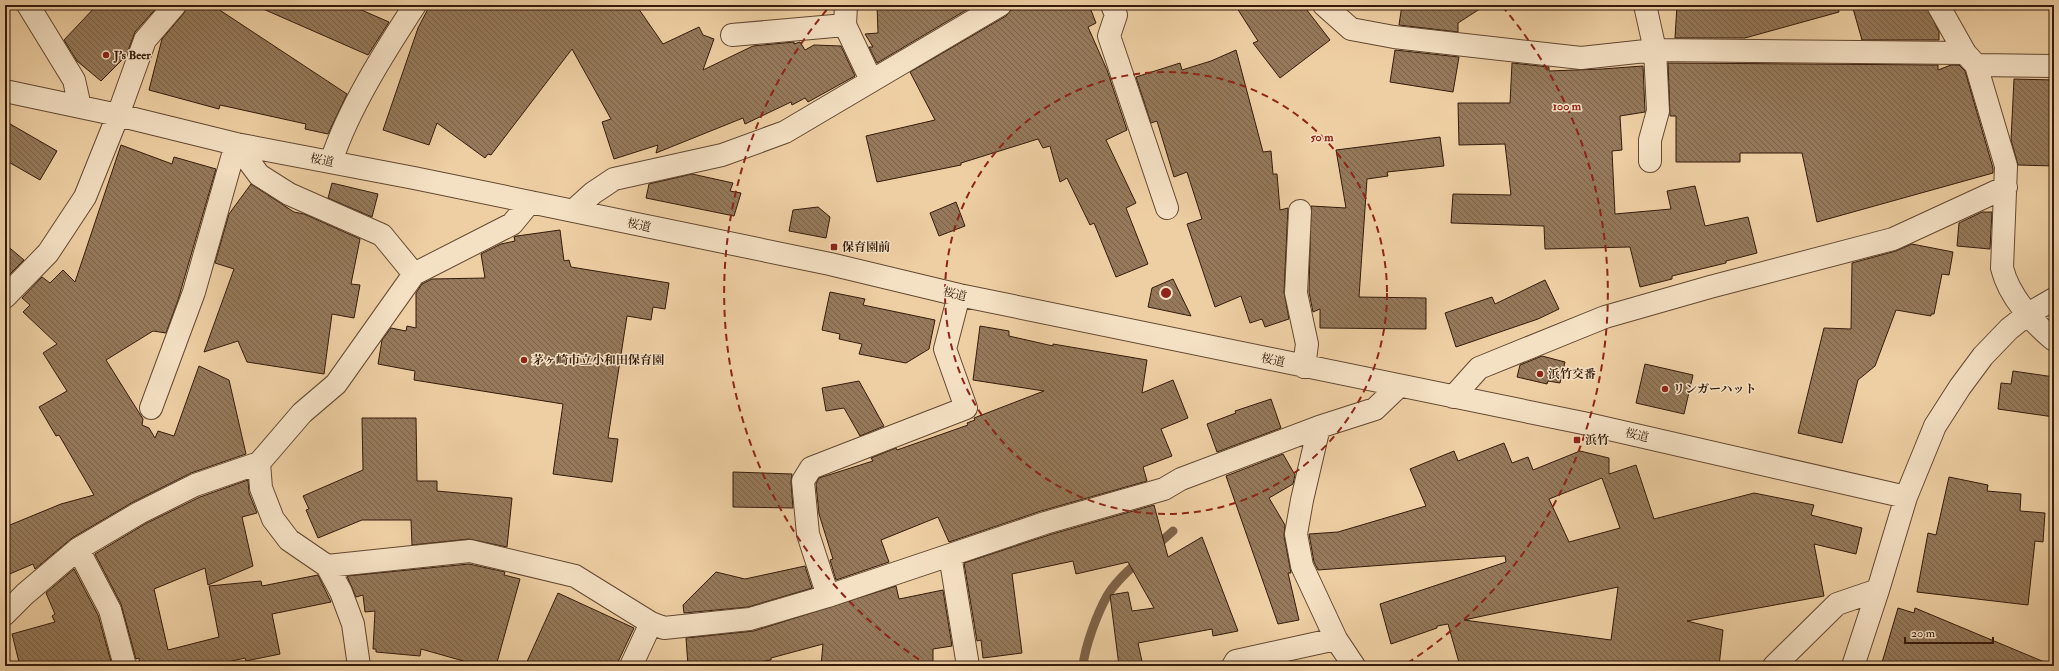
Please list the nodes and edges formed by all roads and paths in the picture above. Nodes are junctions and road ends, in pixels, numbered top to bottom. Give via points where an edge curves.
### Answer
1 (28, 5) edge
2 (175, 5) edge
3 (416, 5) edge
4 (1000, 5) edge
5 (1112, 5) edge
6 (1324, 5) edge
7 (1645, 5) edge
8 (1938, 5) edge
9 (845, 15) edge
10 (732, 36) dead end
11 (1655, 50) junction
12 (1970, 59) junction
13 (2054, 66) edge
14 (871, 80) junction
15 (5, 91) edge
16 (80, 107) junction
17 (118, 115) junction
18 (236, 144) junction
19 (331, 162) junction
20 (1650, 162) dead end
21 (2006, 187) junction
22 (530, 202) junction
23 (1167, 208) dead end
24 (573, 211) junction
25 (1300, 211) dead end
26 (414, 274) junction
27 (959, 295) junction
28 (5, 297) edge
29 (2054, 299) edge
30 (2028, 314) junction
31 (2054, 340) edge
32 (1304, 367) junction
33 (1399, 386) junction
34 (1453, 397) junction
35 (151, 408) dead end
36 (1319, 427) junction
37 (259, 464) junction
38 (1906, 497) junction
39 (78, 549) junction
40 (950, 555) junction
41 (327, 566) junction
42 (1878, 590) junction
43 (828, 596) junction
44 (5, 614) edge
45 (651, 623) junction
46 (1336, 639) junction
47 (125, 666) edge
48 (359, 666) edge
49 (631, 666) edge
50 (968, 666) edge
51 (1233, 666) edge
52 (1354, 666) edge
53 (1774, 666) edge
54 (1853, 666) edge

1 - 16 street via 74,80
2 - 17 street via 145,40
3 - 19 street via 387,49 339,138
4 - 14 street
5 - 23 street via 1116,15 1109,36
6 - 11 street via 1351,29 1394,37 1581,58
7 - 11 street
8 - 12 street
9 - 10 street
9 - 14 street
11 - 12 street
11 - 20 street via 1658,111 1650,140
12 - 13 street
12 - 21 street via 2006,166
14 - 24 street via 785,132 722,155 614,179
15 - 16 street, 桜道
16 - 17 street, 桜道
17 - 18 street, 桜道
17 - 28 street via 84,197 48,253
18 - 19 street, 桜道
18 - 26 street via 259,175 289,194 382,235
18 - 35 street via 194,292
19 - 22 street, 桜道
21 - 30 street via 2002,268 2005,279
21 - 34 street via 1893,239 1605,317 1479,368
22 - 24 street, 桜道
22 - 26 street via 512,224
24 - 27 street, 桜道 via 830,264
25 - 32 street via 1296,293 1307,344
26 - 37 street via 336,384 302,413
27 - 32 street, 桜道
27 - 43 street via 945,349 966,408 810,468 803,481 808,534
29 - 30 street
30 - 31 street
30 - 38 street via 1983,356 1960,387 1935,426
32 - 33 street, 桜道
33 - 34 street, 桜道
33 - 36 street via 1375,409
34 - 38 street, 桜道 via 1583,423
36 - 40 street via 1181,479 1164,488 1045,522
36 - 46 street via 1296,534 1302,566
37 - 39 street via 195,485 139,513
37 - 41 street via 261,488 273,519 289,540
38 - 42 street
39 - 44 street
39 - 47 street via 110,610
40 - 43 street
40 - 50 street
41 - 45 street via 470,551 575,576
41 - 48 street via 341,592 352,624
42 - 53 street via 1837,604
42 - 54 street
43 - 45 street via 750,619 664,628
45 - 49 street
46 - 51 street via 1236,661
46 - 52 street

